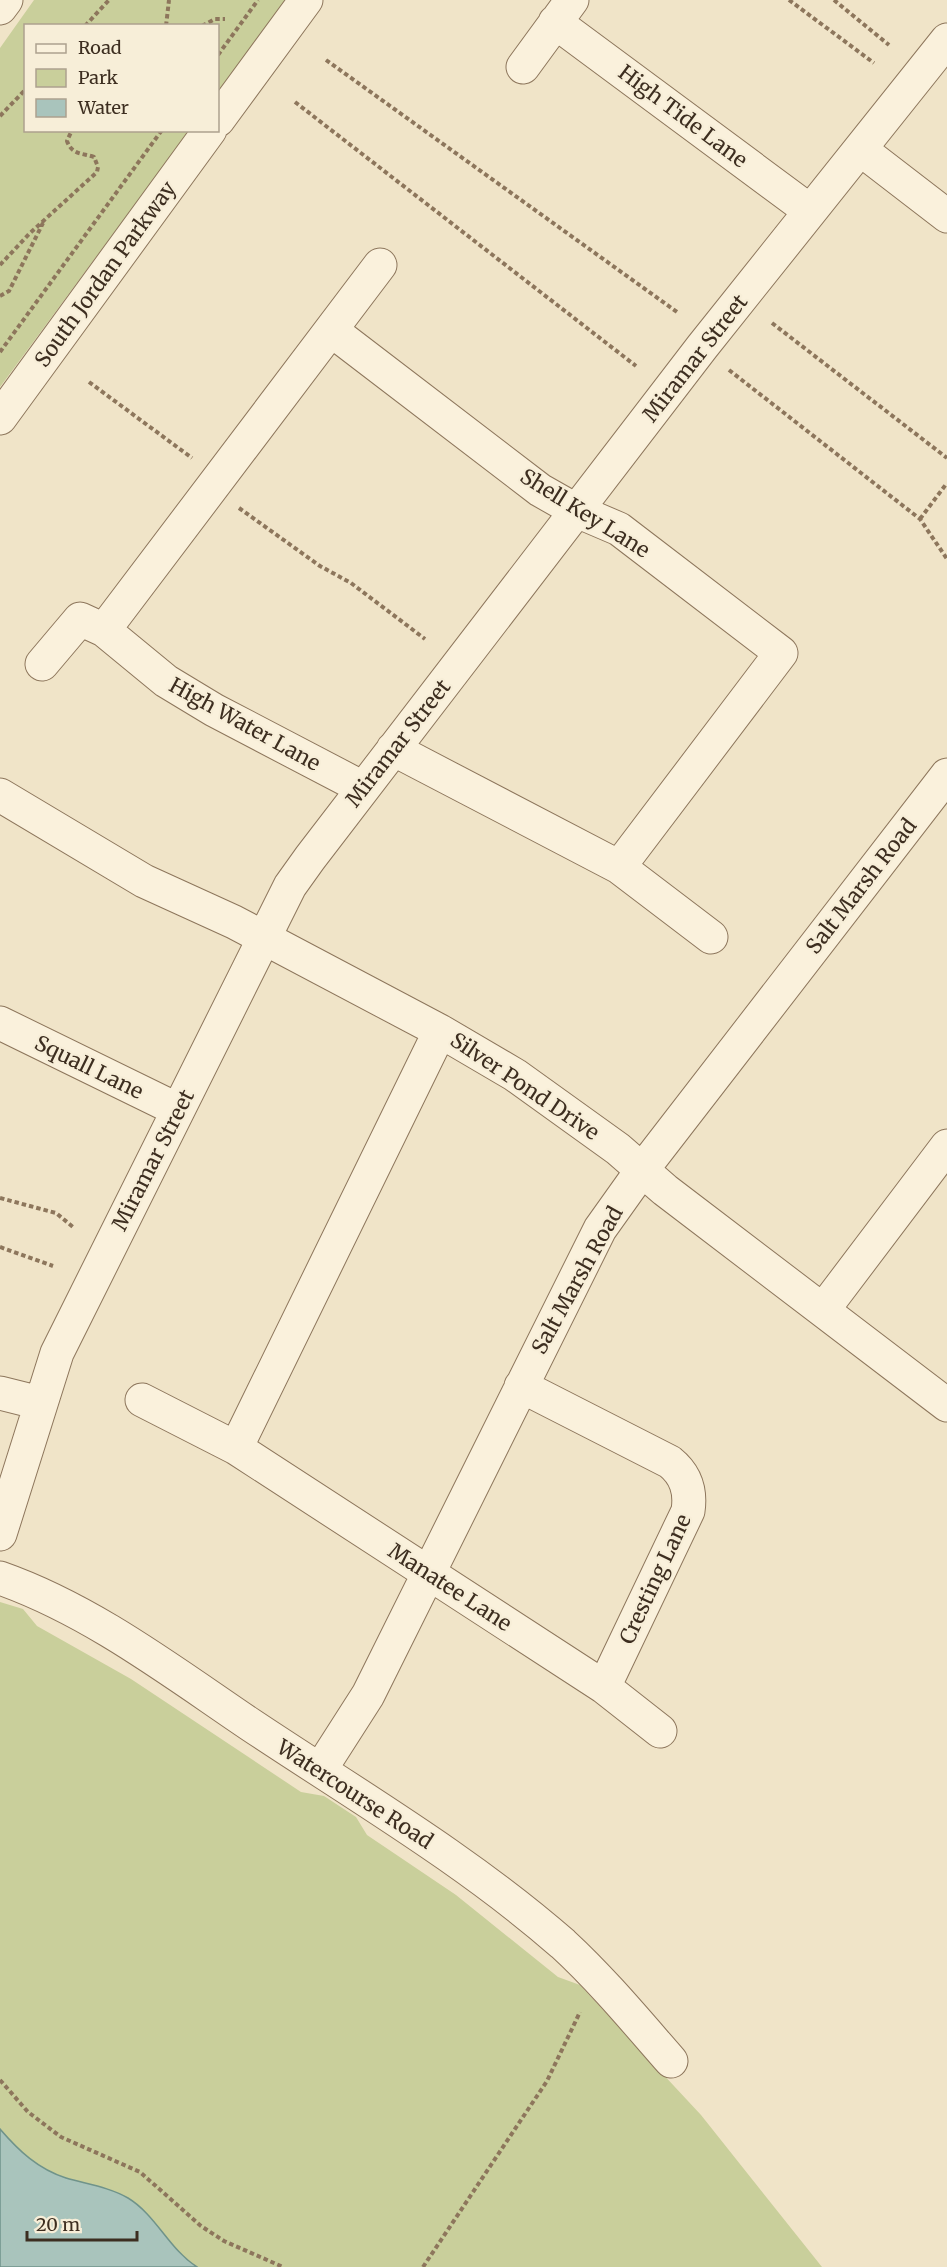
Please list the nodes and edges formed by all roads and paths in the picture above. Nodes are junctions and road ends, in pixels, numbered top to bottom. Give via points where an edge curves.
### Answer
1 (6, 0) edge
2 (109, 0) edge
3 (169, 0) edge
4 (258, 0) edge
5 (306, 0) edge
6 (789, 0) edge
7 (834, 0) edge
8 (0, 8) edge
9 (564, 11) edge
10 (225, 19) dead end
11 (87, 24) edge
12 (166, 24) edge
13 (206, 24) edge
14 (947, 40) edge
15 (889, 45) dead end
16 (219, 54) edge
17 (326, 60) dead end
18 (874, 63) dead end
19 (523, 67) dead end
20 (24, 91) edge
21 (295, 102) dead end
22 (0, 116) edge
23 (219, 119) edge
24 (71, 132) edge
25 (161, 132) edge
26 (209, 132) edge
27 (860, 149) junction
28 (810, 211) junction
29 (947, 216) edge
30 (46, 219) junction
31 (0, 265) edge
32 (380, 265) dead end
33 (0, 296) edge
34 (677, 312) dead end
35 (772, 323) dead end
36 (331, 330) junction
37 (0, 352) edge
38 (636, 366) dead end
39 (726, 367) dead end
40 (89, 382) dead end
41 (0, 418) edge
42 (947, 458) edge
43 (215, 483) junction
44 (947, 483) edge
45 (577, 511) junction
46 (920, 519) junction
47 (947, 559) edge
48 (104, 630) junction
49 (424, 639) dead end
50 (42, 664) dead end
51 (393, 749) junction
52 (946, 777) edge
53 (363, 788) junction
54 (0, 795) edge
55 (620, 867) junction
56 (711, 937) dead end
57 (264, 938) junction
58 (0, 1023) edge
59 (440, 1031) junction
60 (178, 1110) junction
61 (947, 1146) edge
62 (642, 1170) junction
63 (0, 1198) edge
64 (73, 1227) dead end
65 (0, 1246) edge
66 (53, 1266) dead end
67 (822, 1310) junction
68 (521, 1386) junction
69 (0, 1393) edge
70 (142, 1400) dead end
71 (40, 1403) junction
72 (947, 1405) edge
73 (236, 1448) junction
74 (0, 1534) edge
75 (429, 1572) junction
76 (0, 1578) edge
77 (604, 1687) junction
78 (660, 1731) dead end
79 (320, 1770) junction
80 (606, 1986) junction
81 (671, 2061) dead end
82 (0, 2080) edge
83 (283, 2267) edge
84 (423, 2267) edge

1 - 8 street
2 - 11 path
3 - 12 path
4 - 16 path
5 - 23 street
6 - 18 path
7 - 15 path
9 - 19 street
9 - 28 street, High Tide Lane
10 - 13 path
14 - 27 street, Miramar Street
17 - 34 path
20 - 22 path
21 - 38 path
24 - 30 path via 69,147 93,158 98,167
25 - 37 path
26 - 41 street, South Jordan Parkway
27 - 28 street, Miramar Street
27 - 29 street
28 - 45 street, Miramar Street
30 - 31 path
30 - 33 path via 9,291
32 - 36 street
35 - 42 path
36 - 43 street
36 - 45 street, Shell Key Lane via 540,490
39 - 46 path
40 - 43 path
43 - 48 street
43 - 49 path via 320,566 351,583
44 - 46 path
45 - 51 street, Miramar Street
45 - 55 street, Shell Key Lane via 619,530 781,653
46 - 47 path
48 - 50 street via 80,619
48 - 53 street, High Water Lane via 166,681
51 - 53 street, Miramar Street
51 - 55 street
52 - 62 street, Salt Marsh Road
53 - 57 street, Miramar Street via 297,877
54 - 57 street, Silver Pond Drive via 144,881
55 - 56 street
57 - 59 street, Silver Pond Drive
57 - 60 street, Miramar Street
58 - 60 street, Squall Lane
59 - 62 street, Silver Pond Drive via 552,1100
59 - 73 street
60 - 71 street, Miramar Street via 57,1353
61 - 67 street
62 - 67 street, Silver Pond Drive
62 - 68 street, Salt Marsh Road via 600,1229
63 - 64 path via 56,1213
65 - 66 path
67 - 72 street, Silver Pond Drive
68 - 75 street, Salt Marsh Road
68 - 77 street, Cresting Lane via 670,1462 687,1486 688,1511
69 - 71 street
70 - 73 street, Manatee Lane
71 - 74 street, Miramar Street
73 - 75 street, Manatee Lane
75 - 77 street, Manatee Lane
75 - 79 street, Salt Marsh Road via 368,1695
76 - 79 street, Watercourse Road via 95,1623
77 - 78 street, Manatee Lane
79 - 80 street, Watercourse Road via 474,1873 563,1945
80 - 81 street, Watercourse Road
80 - 84 path via 571,2026 547,2081
82 - 83 path via 28,2112 60,2137 140,2172 201,2226 224,2241

